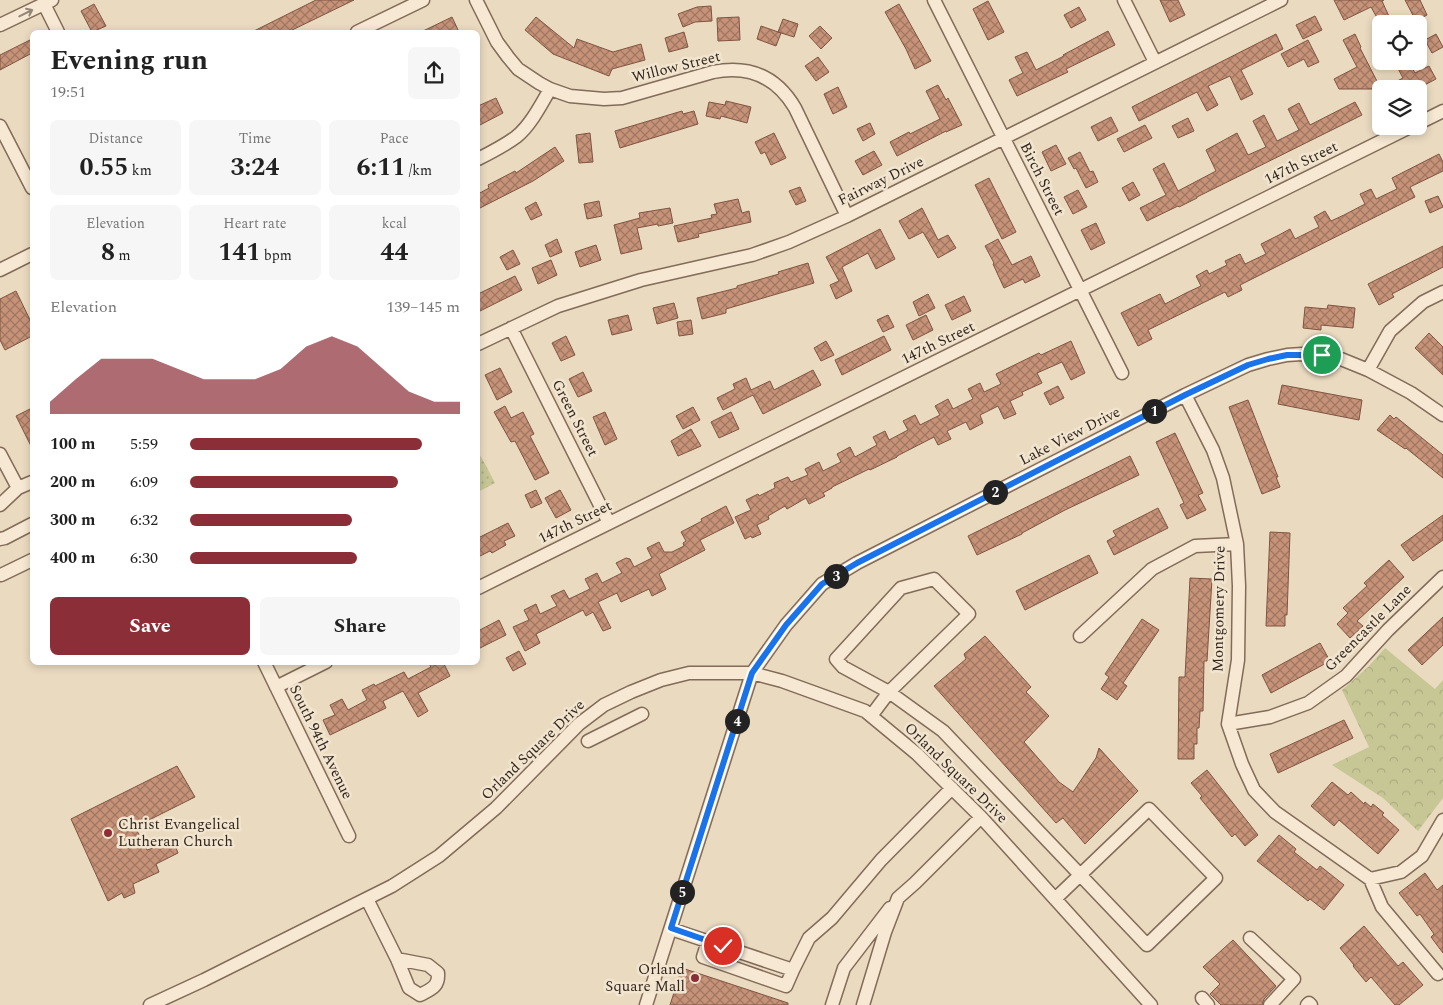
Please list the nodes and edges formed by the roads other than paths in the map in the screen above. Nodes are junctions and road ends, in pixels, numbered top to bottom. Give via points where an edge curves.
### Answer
1 (423, 0) edge
2 (476, 0) edge
3 (934, 0) edge
4 (1124, 0) edge
5 (1281, 0) edge
6 (48, 2) edge
7 (0, 25) edge
8 (57, 30) edge
9 (361, 30) edge
10 (1155, 62) junction
11 (550, 89) junction
12 (1443, 111) edge
13 (1427, 119) edge
14 (0, 126) edge
15 (1394, 135) edge
16 (1003, 138) junction
17 (480, 158) edge
18 (30, 184) edge
19 (847, 216) junction
20 (30, 255) edge
21 (0, 270) edge
22 (1080, 291) junction
23 (1443, 292) edge
24 (511, 328) junction
25 (480, 343) edge
26 (1368, 370) junction
27 (1122, 372) dead end
28 (1185, 395) junction
29 (1443, 415) edge
30 (0, 454) edge
31 (30, 483) edge
32 (18, 488) junction
33 (0, 505) edge
34 (609, 523) junction
35 (30, 525) edge
36 (0, 539) edge
37 (1237, 544) junction
38 (30, 561) edge
39 (1, 576) dead end
40 (1443, 576) edge
41 (480, 587) edge
42 (1080, 636) dead end
43 (265, 665) edge
44 (320, 665) edge
45 (752, 673) junction
46 (276, 687) junction
47 (889, 692) junction
48 (642, 714) dead end
49 (871, 716) junction
50 (1228, 724) junction
51 (588, 741) dead end
52 (952, 788) junction
53 (981, 817) junction
54 (1443, 820) edge
55 (349, 836) dead end
56 (1080, 875) junction
57 (1370, 879) junction
58 (898, 898) junction
59 (366, 899) junction
60 (1055, 900) junction
61 (671, 928) junction
62 (1250, 938) dead end
63 (708, 941) junction
64 (743, 953) junction
65 (397, 959) dead end
66 (737, 969) junction
67 (793, 970) junction
68 (1438, 974) dead end
69 (153, 1004) edge
70 (646, 1005) edge
71 (832, 1005) edge
72 (863, 1005) edge
73 (1151, 1005) edge
74 (1270, 1005) edge
75 (1307, 1005) edge
76 (1311, 1005) edge

1 - 9 street
2 - 11 street, Willow Street via 508,57 518,69
3 - 16 street, Birch Street
4 - 10 street
5 - 10 street, Fairway Drive
7 -> 6 street
6 - 8 street
10 - 16 street, Fairway Drive
11 - 17 street via 517,136
11 - 19 street, Willow Street via 585,98 622,98 713,72 752,72 768,79 789,98
12 - 13 street
14 - 18 street
15 - 22 street, 147th Street
16 - 19 street, Fairway Drive
16 - 22 street, Birch Street
19 - 24 street, Fairway Drive via 752,255 632,283 558,306
20 - 21 street
22 - 27 street, Birch Street
22 - 34 street, 147th Street
23 - 26 street via 1423,302 1390,331
24 - 25 street, Fairway Drive
24 - 34 street, Green Street
26 - 28 street, Lake View Drive via 1322,355 1287,355 1248,365
26 - 29 street, Lake View Drive
28 - 37 street, Montgomery Drive via 1213,450 1223,478
28 - 45 street, Lake View Drive via 866,558 822,584 786,625
30 - 32 street
31 - 32 street
32 - 33 street
34 - 41 street, 147th Street
35 - 36 street
37 - 42 street via 1195,546 1152,569
37 - 50 street, Montgomery Drive via 1238,660
38 - 39 street
40 - 50 street, Greencastle Lane via 1346,676 1308,703 1270,718
43 - 46 street, South 94th Avenue
44 - 46 street
45 - 49 street, Orland Square Drive via 782,681
45 - 59 street, Orland Square Drive via 689,673 661,680 604,705 580,724 496,808 439,856
45 - 61 street, Lake View Drive
46 - 55 street, South 94th Avenue
47 - 47 street via 843,667 836,659 901,588 934,579 969,614
47 - 49 street
47 - 56 street via 943,731
48 - 51 street
49 - 52 street, Orland Square Drive
50 - 57 street, Montgomery Drive via 1254,790 1275,812
52 - 53 street, Orland Square Drive
52 - 67 street via 881,860 832,918 809,938
53 - 58 street
53 - 60 street, Orland Square Drive
54 - 57 street via 1422,856 1401,872
56 - 56 street via 1149,809 1216,878 1147,945
56 - 60 street
57 - 68 street via 1382,907
58 - 71 street via 844,968
58 - 72 street
59 - 65 street
59 - 69 street, Orland Square Drive
60 - 73 street, Orland Square Drive
61 - 63 street
61 - 70 street, Lake View Drive
62 - 74 street via 1294,978
63 - 64 street
63 - 66 street via 703,957
64 - 66 street
64 - 67 street
66 - 67 street via 786,986
75 - 76 street

